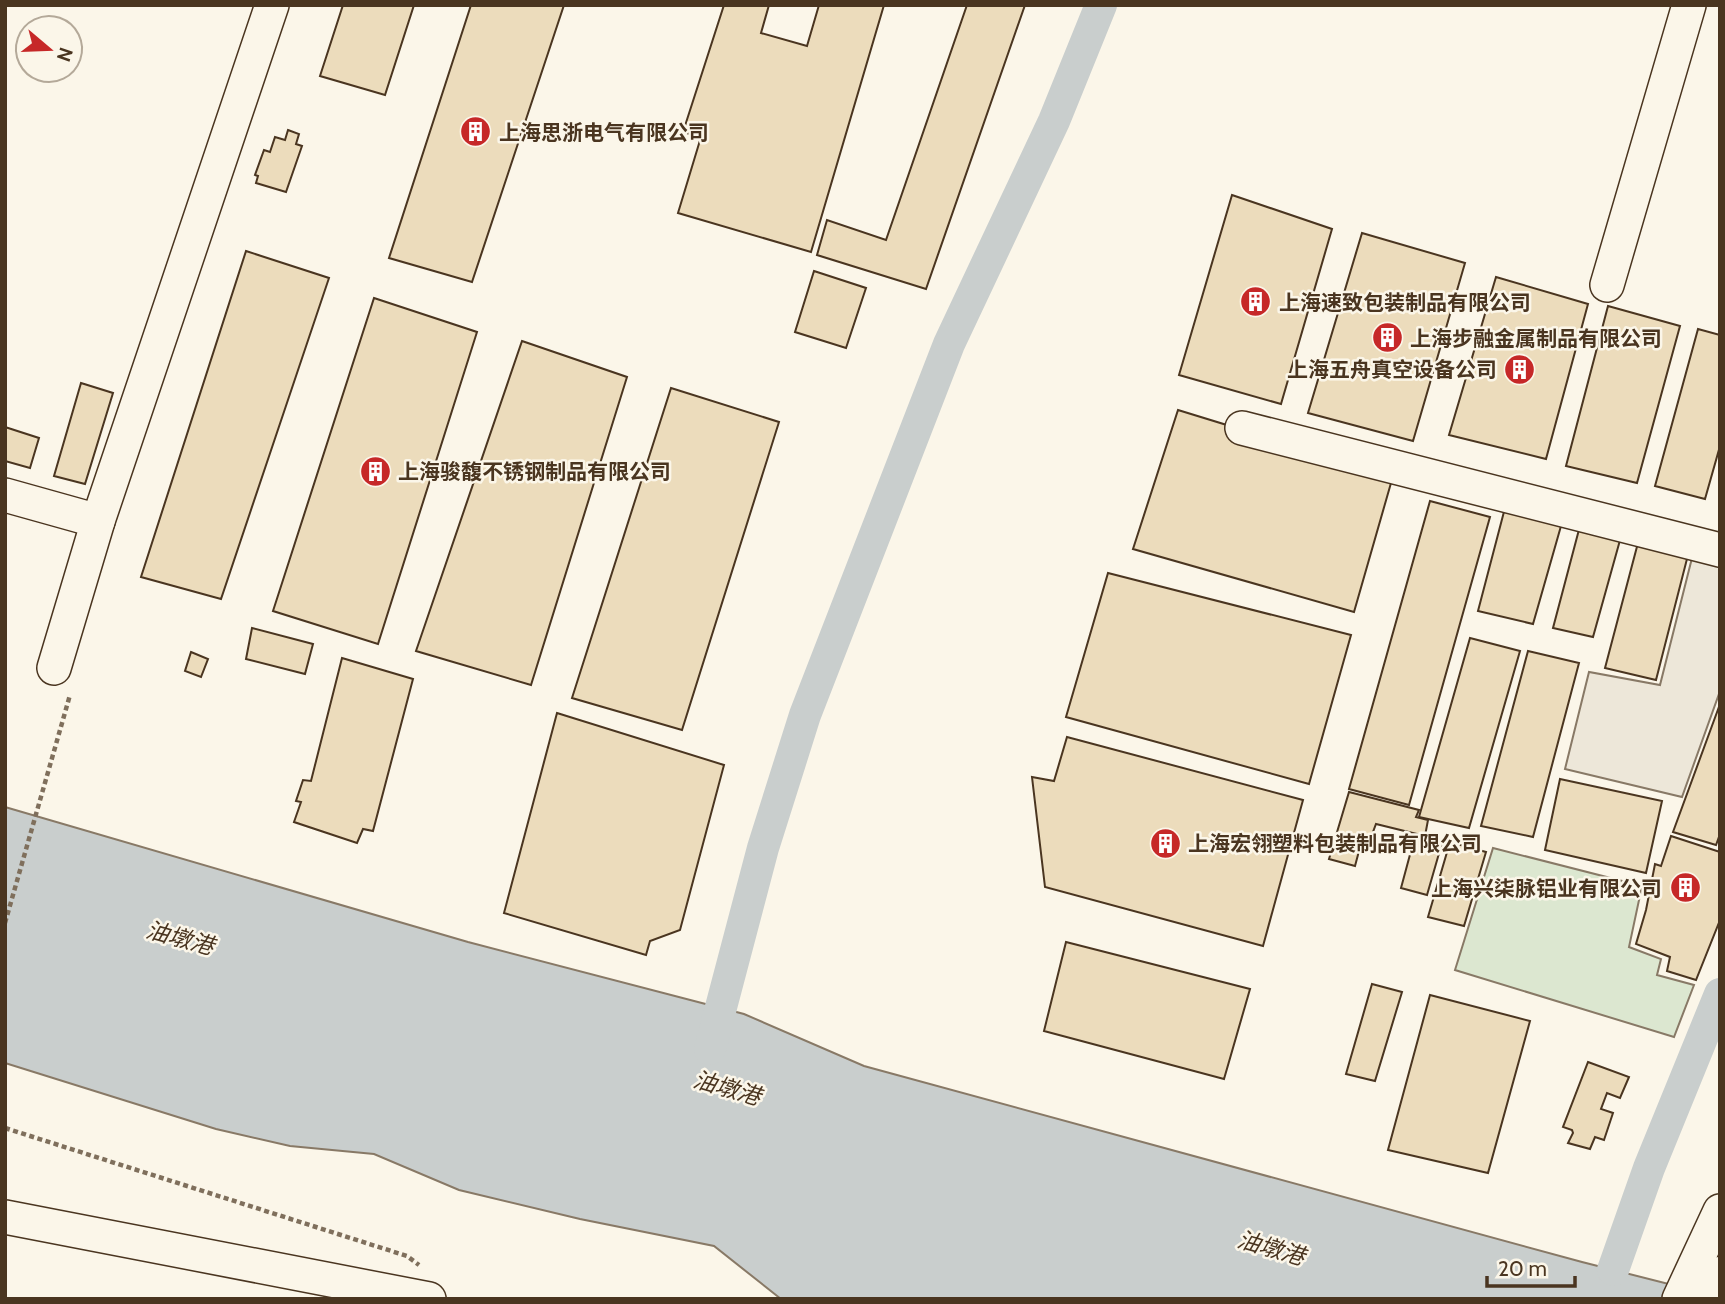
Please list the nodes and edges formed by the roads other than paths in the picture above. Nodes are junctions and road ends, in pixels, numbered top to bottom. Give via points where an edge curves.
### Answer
1 (272, 5) edge
2 (1689, 5) edge
3 (1607, 285) dead end
4 (1242, 428) dead end
5 (5, 495) edge
6 (98, 521) junction
7 (1720, 550) edge
8 (63, 676) road end
9 (1720, 1210) edge
10 (5, 1217) edge
11 (1720, 1276) edge
12 (429, 1299) edge
13 (1679, 1299) edge
14 (1709, 1299) edge

1 - 6 street
2 - 3 street
4 - 7 street
5 - 6 street
6 - 8 street
9 - 13 street
10 - 12 street
11 - 14 main road

